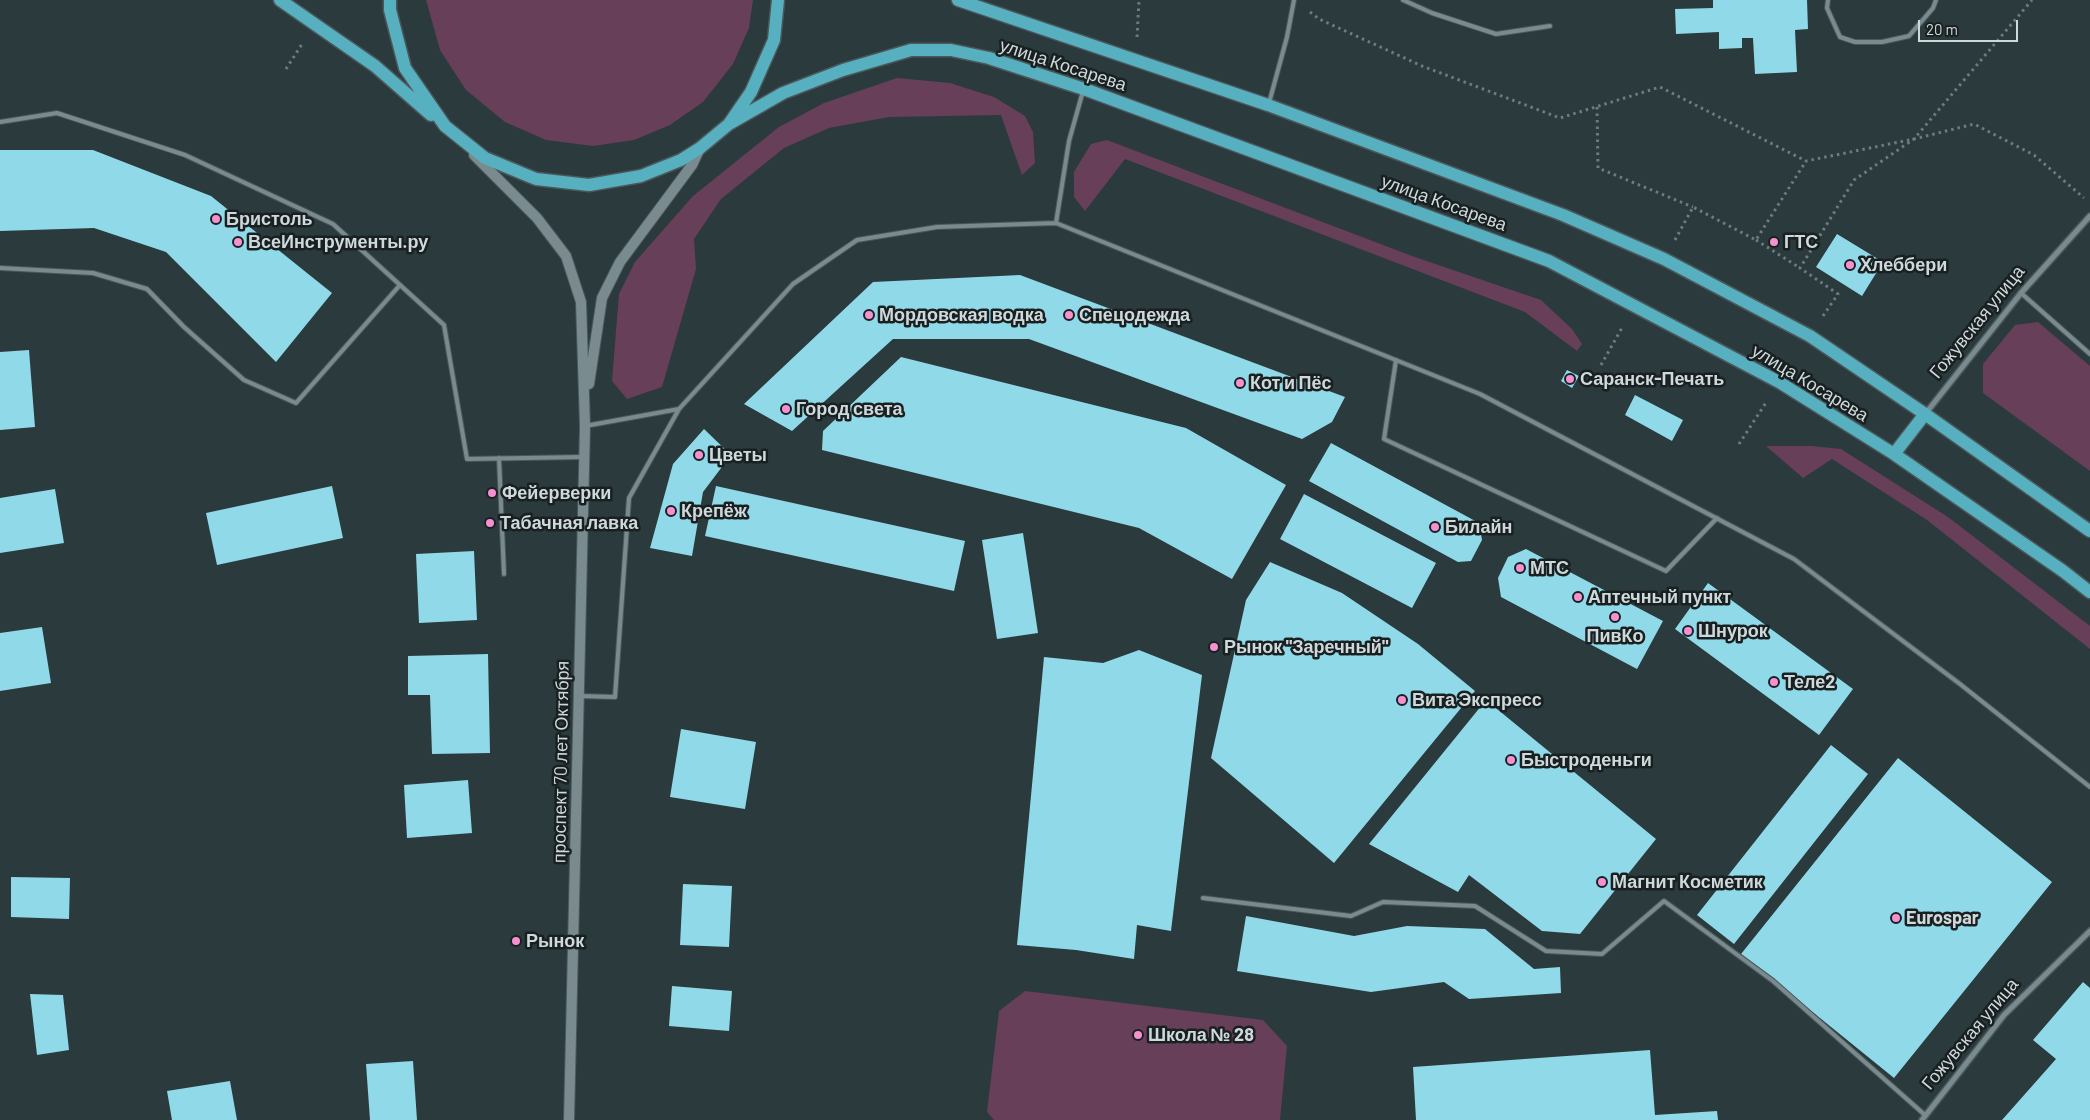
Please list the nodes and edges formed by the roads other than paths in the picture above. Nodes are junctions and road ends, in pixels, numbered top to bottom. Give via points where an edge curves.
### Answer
1 (280, 0) edge
2 (390, 0) edge
3 (778, 0) edge
4 (958, 0) edge
5 (1294, 0) edge
6 (1403, 0) edge
7 (1828, 0) edge
8 (1936, 0) edge
9 (1550, 26) dead end
10 (1084, 89) junction
11 (1268, 105) junction
12 (0, 122) edge
13 (729, 124) junction
14 (445, 126) junction
15 (461, 139) junction
16 (700, 148) junction
17 (2090, 216) edge
18 (1056, 223) junction
19 (0, 268) edge
20 (400, 285) junction
21 (2021, 293) junction
22 (2090, 354) edge
23 (1396, 360) junction
24 (586, 405) junction
25 (679, 409) junction
26 (1925, 414) junction
27 (586, 426) junction
28 (1894, 454) junction
29 (585, 457) junction
30 (499, 458) junction
31 (1717, 518) junction
32 (2090, 532) edge
33 (504, 574) dead end
34 (2090, 592) edge
35 (579, 696) junction
36 (2090, 786) edge
37 (1203, 898) dead end
38 (2089, 934) edge
39 (1923, 1118) edge
40 (570, 1120) edge

1 - 14 main road via 375,66
2 - 14 main road via 405,68
3 - 13 main road via 774,40 751,92
4 - 11 main road, улица Косарева
5 - 11 lane
6 - 9 lane via 1496,34
7 - 8 lane via 1827,8 1840,37 1854,42 1882,42 1909,36 1934,8
10 - 13 main road, улица Косарева via 989,58 951,50 911,50 843,70 782,93
10 - 18 lane via 1069,141
10 - 28 main road, улица Косарева via 1549,261 1779,382
11 - 26 main road, улица Косарева via 1563,215 1664,259 1810,336
12 - 20 lane via 57,113 185,155 333,224
13 - 16 main road
14 - 15 main road
15 - 16 main road via 486,158 536,179 589,185 641,176 681,160
15 - 24 main road, проспект 70 лет Октября via 537,218 566,256 581,302
16 - 24 main road, проспект 70 лет Октября via 692,165 620,262 602,298
17 - 21 street, Гожувская улица
18 - 23 lane
18 - 25 lane via 937,226 857,240 793,284
19 - 20 lane via 93,273 147,289 244,380 296,403
20 - 30 lane via 444,325 467,459
21 - 22 lane
21 - 26 street, Гожувская улица
23 - 31 lane via 1480,394
23 - 31 lane via 1384,439 1666,572
24 - 27 main road, проспект 70 лет Октября
25 - 27 lane
25 - 35 lane via 629,498 614,697
26 - 28 main road, Гожувская улица
26 - 32 main road, улица Косарева
27 - 29 main road, проспект 70 лет Октября
28 - 34 main road, улица Косарева
29 - 30 lane
29 - 35 main road, проспект 70 лет Октября
30 - 33 lane
31 - 36 lane via 1794,559
35 - 40 main road, проспект 70 лет Октября
37 - 39 lane via 1351,916 1383,902 1475,906 1546,951 1602,954 1664,901 1773,980
38 - 39 street, Гожувская улица via 2004,1015

